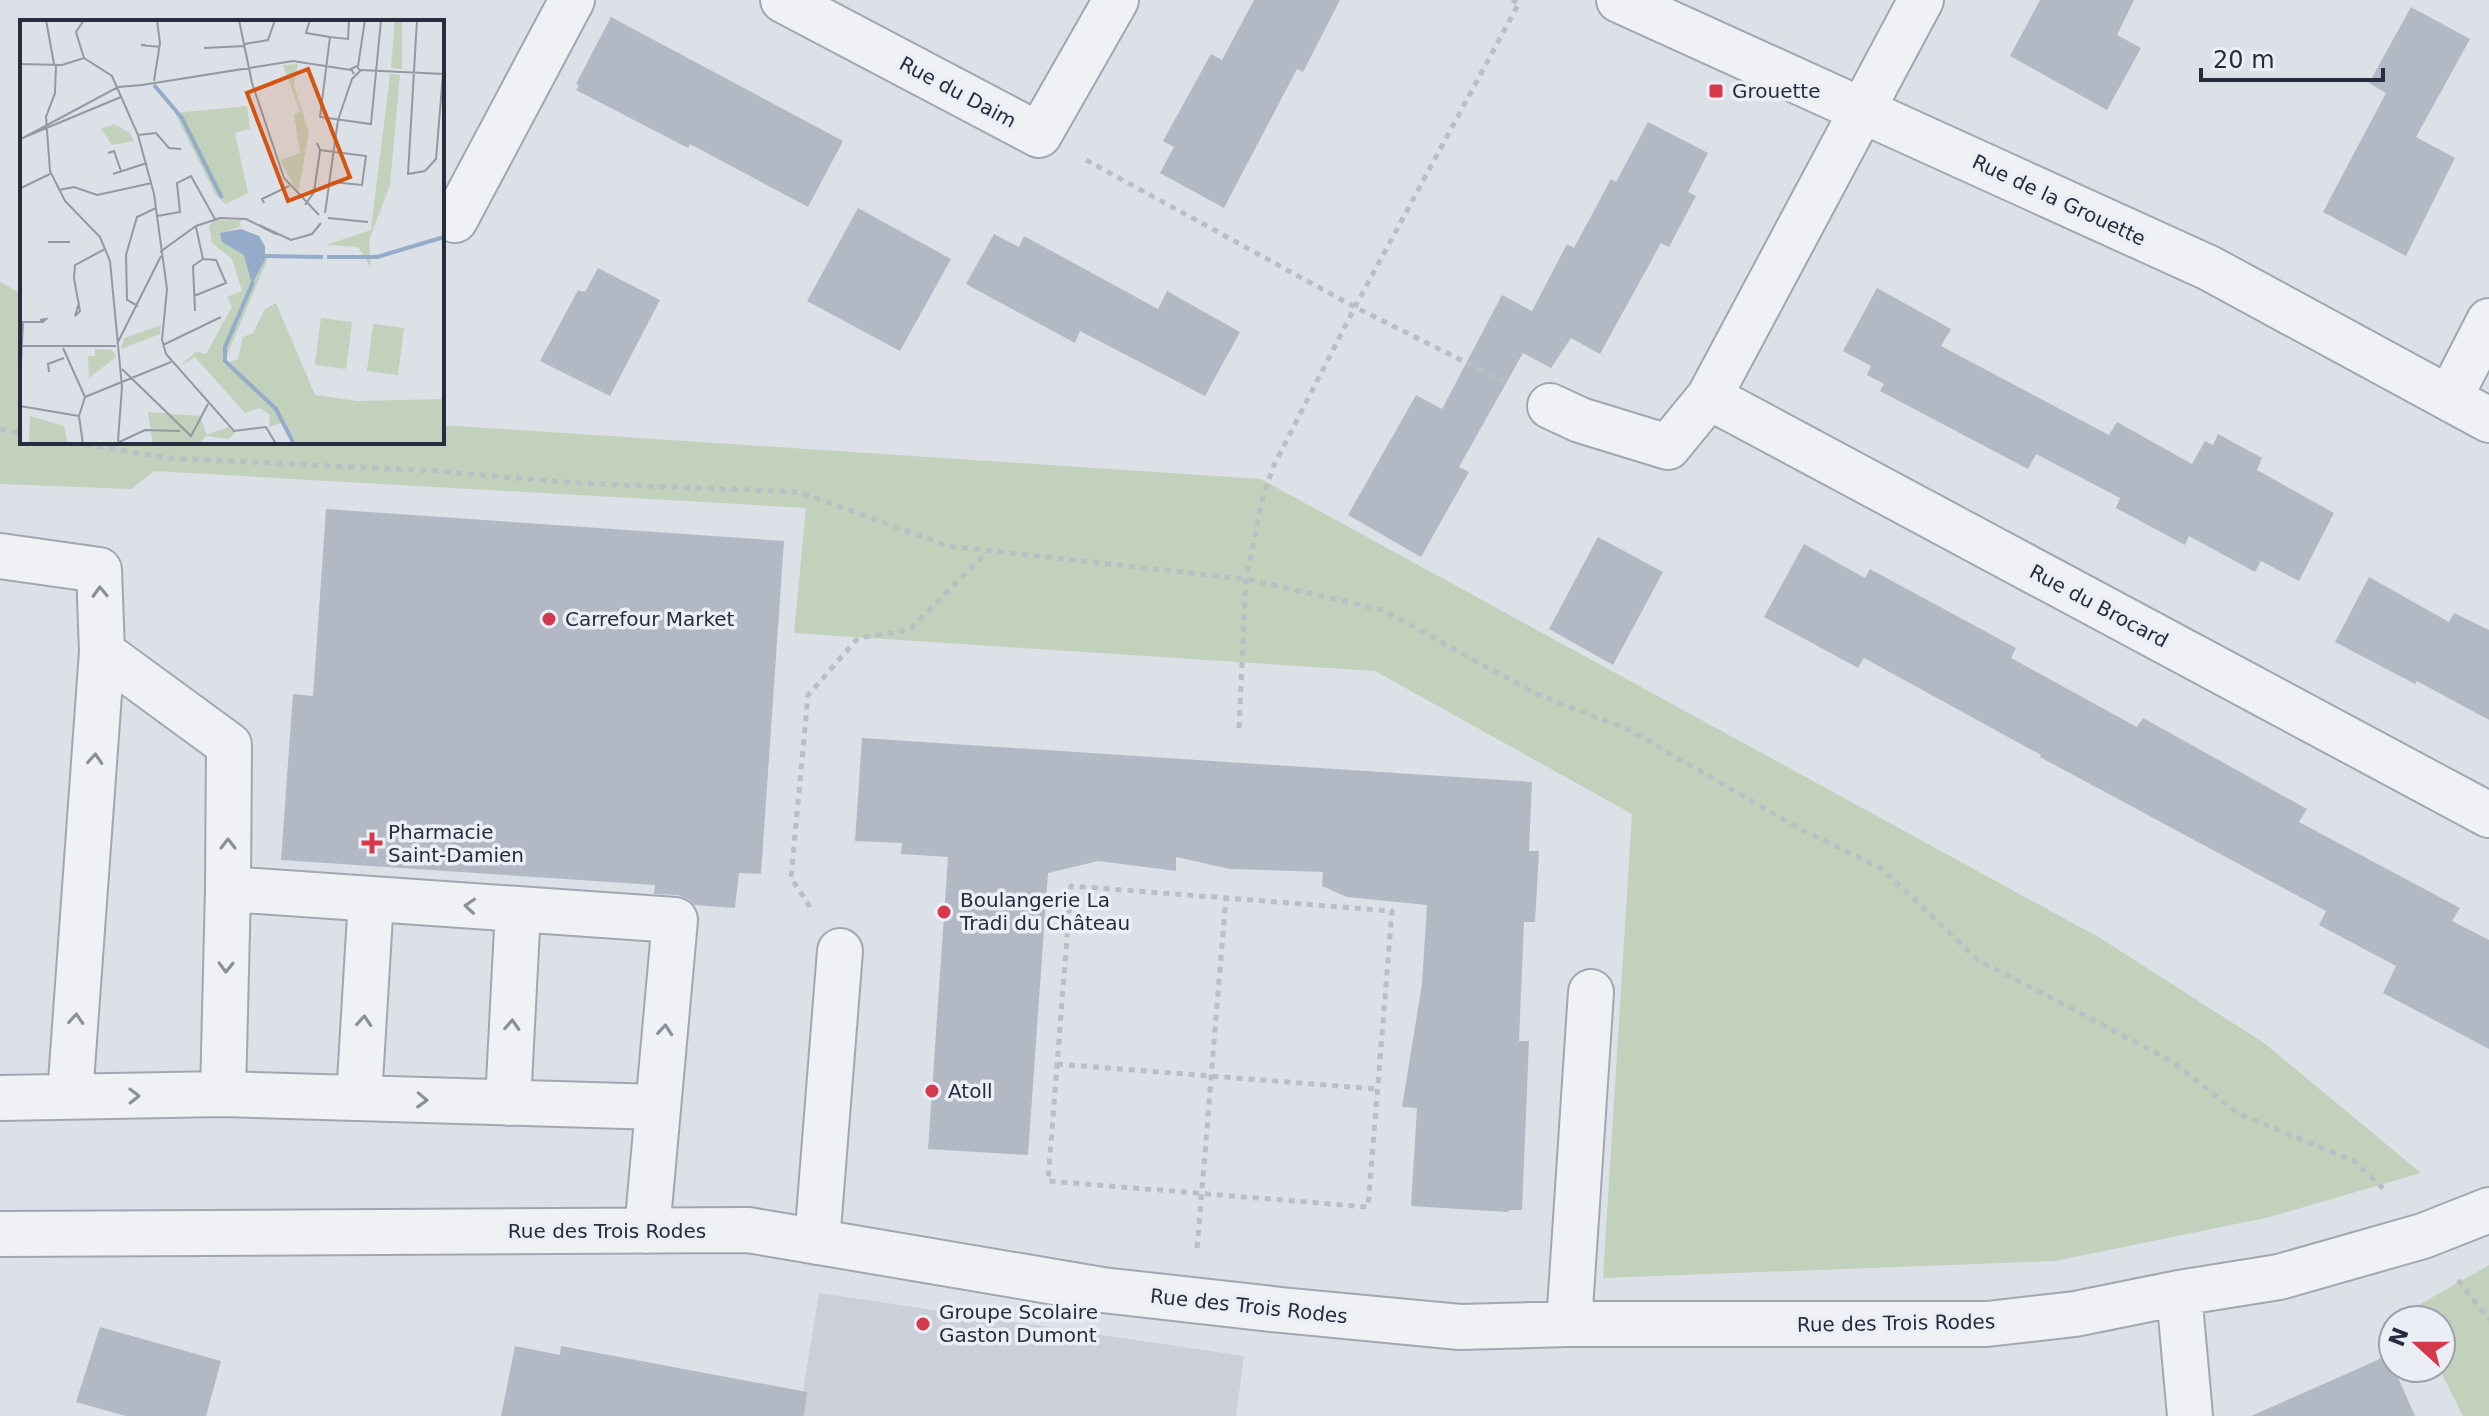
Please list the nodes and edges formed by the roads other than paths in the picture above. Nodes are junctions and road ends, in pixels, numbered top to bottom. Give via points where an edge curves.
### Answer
1 (572, 0) edge
2 (783, 0) edge
3 (1116, 0) edge
4 (1619, 0) edge
5 (1921, 0) edge
6 (1861, 109) junction
7 (455, 220) dead end
8 (2489, 321) edge
9 (1709, 397) junction
10 (2450, 397) junction
11 (1565, 413) road end
12 (2489, 420) edge
13 (0, 556) edge
14 (102, 652) junction
15 (2489, 815) edge
16 (228, 889) junction
17 (371, 899) junction
18 (518, 909) junction
19 (840, 951) road end
20 (1591, 992) dead end
21 (223, 1094) junction
22 (70, 1096) junction
23 (0, 1098) edge
24 (359, 1098) junction
25 (508, 1103) junction
26 (658, 1107) junction
27 (2489, 1210) edge
28 (647, 1231) junction
29 (0, 1234) edge
30 (817, 1242) junction
31 (2179, 1293) junction
32 (1569, 1324) junction
33 (2190, 1416) edge

1 - 7 street
2 - 3 street, Rue du Daim via 1039,135
4 - 6 street, Rue de la Grouette
5 - 6 street
6 - 9 street
6 - 10 street, Rue de la Grouette via 2209,268
8 - 10 street
9 - 11 street via 1668,447
9 - 15 street, Rue du Brocard
10 - 12 street, Rue de la Grouette
14 -> 13 street via 99,570
16 -> 14 street via 229,745
22 -> 14 street
16 - 17 street
16 -> 21 street
18 -> 17 street
24 -> 17 street
25 -> 18 street
26 -> 18 street via 675,920
19 - 30 street
20 - 32 street
22 -> 21 street
21 - 24 street
22 - 23 street
24 -> 25 street
25 - 26 street
26 - 28 street
27 - 31 street, Rue des Trois Rodes via 2423,1236 2279,1277
28 - 29 street, Rue des Trois Rodes
28 - 30 street, Rue des Trois Rodes via 748,1230
30 - 32 street, Rue des Trois Rodes via 1193,1301 1460,1327
31 - 32 street, Rue des Trois Rodes via 2075,1314 1987,1324
31 - 33 street

